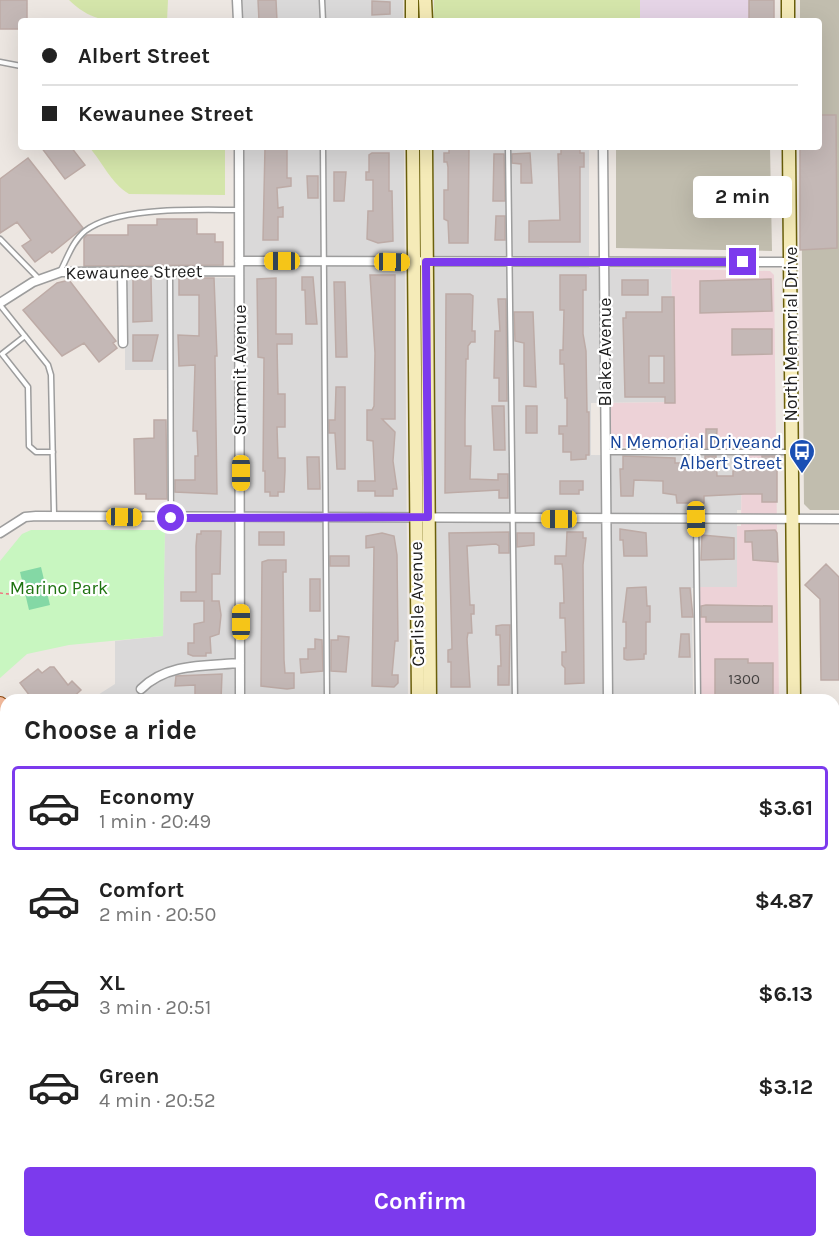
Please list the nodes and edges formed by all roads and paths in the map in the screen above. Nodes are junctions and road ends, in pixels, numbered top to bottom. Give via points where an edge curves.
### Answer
1 (237, 0) edge
2 (322, 0) edge
3 (412, 0) edge
4 (425, 0) edge
5 (788, 0) edge
6 (238, 18) edge
7 (323, 18) edge
8 (412, 18) edge
9 (426, 18) edge
10 (788, 18) edge
11 (0, 62) edge
12 (18, 65) edge
13 (238, 150) edge
14 (324, 150) edge
15 (414, 150) edge
16 (426, 150) edge
17 (508, 150) edge
18 (603, 150) edge
19 (789, 150) edge
20 (239, 210) junction
21 (0, 239) edge
22 (324, 261) junction
23 (421, 262) junction
24 (510, 262) junction
25 (604, 262) junction
26 (790, 262) junction
27 (239, 266) junction
28 (122, 271) junction
29 (61, 272) junction
30 (170, 272) junction
31 (40, 280) junction
32 (0, 304) edge
33 (25, 336) junction
34 (123, 343) dead end
35 (53, 452) junction
36 (605, 452) junction
37 (792, 452) junction
38 (54, 516) junction
39 (422, 517) junction
40 (171, 518) junction
41 (241, 518) junction
42 (326, 518) junction
43 (512, 519) junction
44 (606, 519) junction
45 (696, 519) junction
46 (792, 519) junction
47 (839, 519) edge
48 (0, 533) edge
49 (0, 593) edge
50 (16, 595) dead end
51 (240, 663) junction
52 (141, 689) dead end
53 (240, 694) edge
54 (327, 694) edge
55 (424, 694) edge
56 (515, 694) edge
57 (608, 694) edge
58 (699, 694) edge
59 (794, 694) edge

1 - 6 street
2 - 7 lane
3 - 8 street
4 - 9 street
5 - 10 street
11 - 12 lane
13 - 20 street, Summit Avenue
14 - 22 lane
15 - 23 street, Carlisle Avenue
16 - 23 street, Carlisle Avenue
17 - 24 lane
18 - 25 street, Blake Avenue
19 - 26 street, North Memorial Drive
20 - 27 street, Summit Avenue
20 - 29 lane via 124,215 85,231
21 - 31 lane
22 - 23 street, Kewaunee Street
22 - 27 street, Kewaunee Street
22 - 42 lane
23 - 24 street, Kewaunee Street
23 - 39 street, Carlisle Avenue
24 - 25 street, Kewaunee Street
24 - 43 lane
25 - 26 street, Kewaunee Street
25 - 36 street, Blake Avenue
26 - 37 street, North Memorial Drive
27 - 30 street, Kewaunee Street
27 - 41 street, Summit Avenue
28 - 29 street, Kewaunee Street
28 - 30 street, Kewaunee Street
28 - 34 street
29 - 31 street, Kewaunee Street
30 - 40 lane
31 - 32 street, Kewaunee Street
32 - 33 lane
33 - 35 lane via 48,365 51,375
33 - 35 lane via 2,354 28,387 29,446 36,452
35 - 38 lane
36 - 37 lane
36 - 44 street, Blake Avenue
37 - 46 street, North Memorial Drive
38 - 40 street
38 - 48 street via 25,517
39 - 42 street
39 - 43 street
39 - 55 street, Carlisle Avenue
40 - 41 street
41 - 42 street
41 - 51 street, Summit Avenue
42 - 54 lane
43 - 44 street
43 - 56 lane
44 - 45 street
44 - 57 street, Blake Avenue
45 - 46 street
45 - 58 lane
46 - 47 street
46 - 59 street, North Memorial Drive
49 - 50 path
51 - 52 street via 177,668 153,677
51 - 53 street, Summit Avenue

